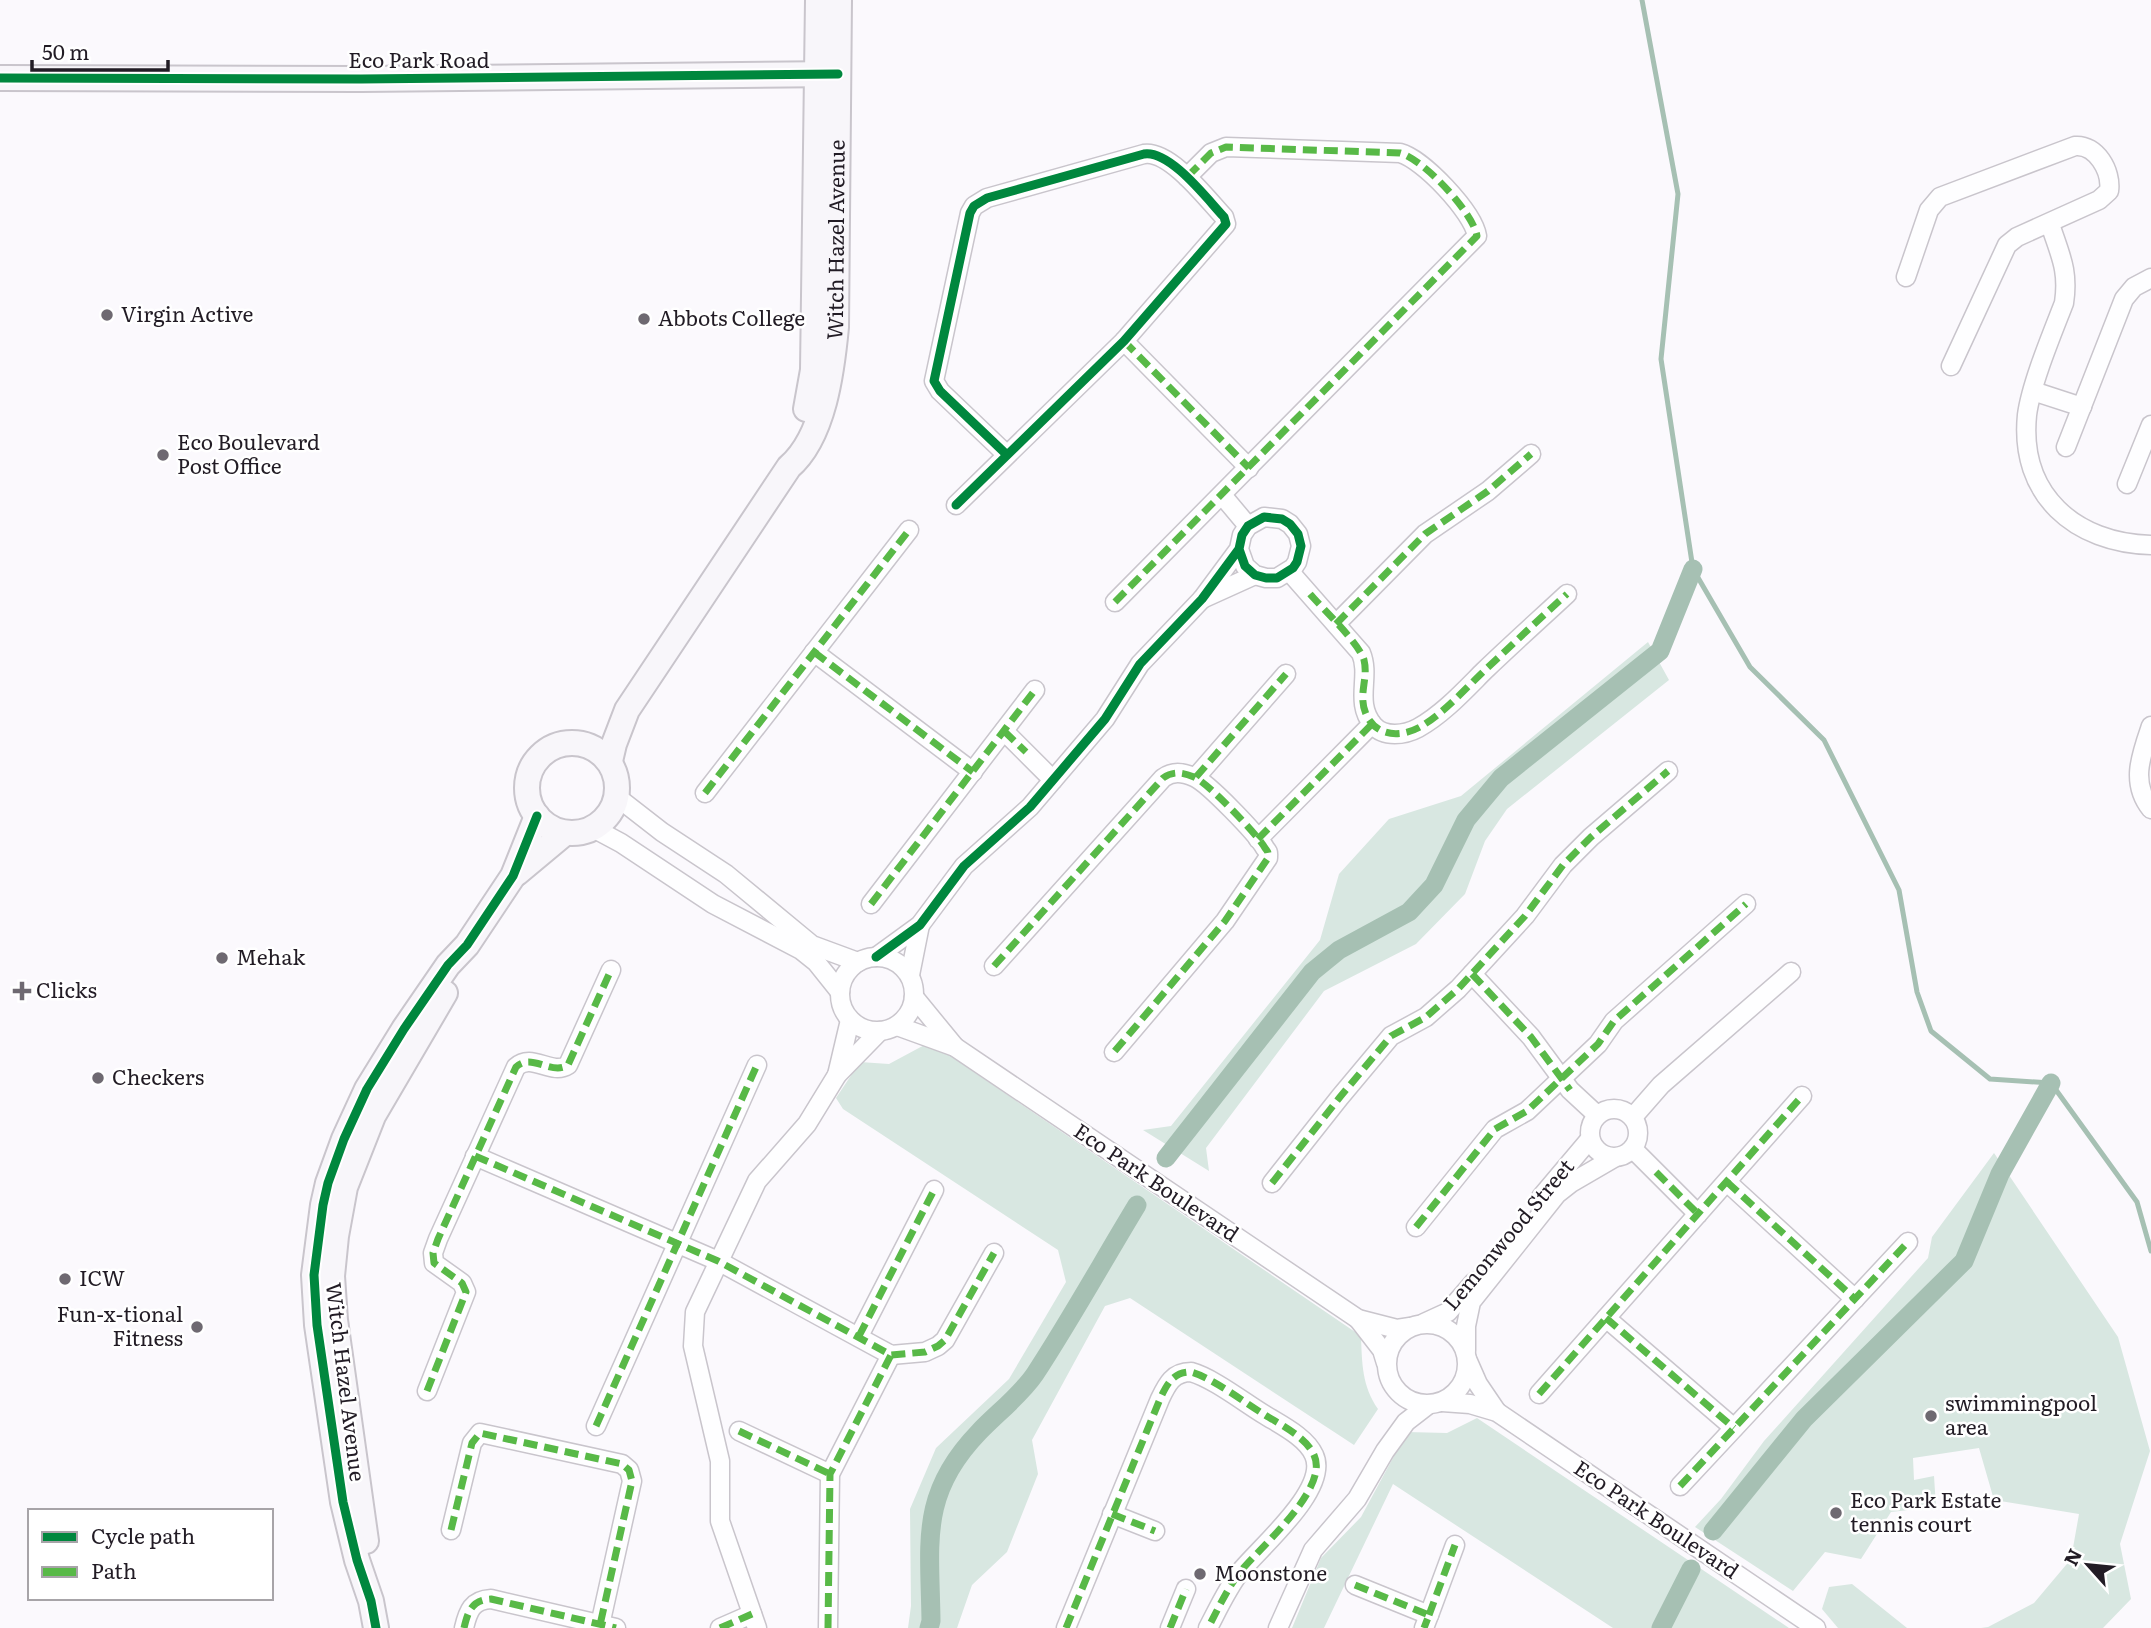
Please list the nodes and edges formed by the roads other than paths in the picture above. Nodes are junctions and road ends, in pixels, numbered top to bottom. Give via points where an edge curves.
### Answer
1 (818, 0) edge
2 (839, 0) edge
3 (828, 74) junction
4 (0, 78) edge
5 (1187, 177) junction
6 (2050, 224) junction
7 (1906, 277) dead end
8 (2151, 278) edge
9 (1124, 341) junction
10 (1951, 366) dead end
11 (2033, 391) junction
12 (2082, 407) junction
13 (2151, 425) edge
14 (2066, 447) dead end
15 (1006, 454) junction
16 (1531, 454) dead end
17 (1249, 468) junction
18 (2127, 484) dead end
19 (1222, 495) junction
20 (956, 505) dead end
21 (1248, 526) junction
22 (909, 530) dead end
23 (2151, 545) edge
24 (1239, 549) junction
25 (1289, 572) junction
26 (1255, 575) junction
27 (1567, 594) dead end
28 (1202, 599) junction
29 (1115, 602) dead end
30 (1336, 624) junction
31 (814, 652) junction
32 (1286, 674) dead end
33 (1035, 691) dead end
34 (627, 710) junction
35 (1373, 724) junction
36 (2151, 726) edge
37 (1004, 731) junction
38 (580, 743) junction
39 (610, 761) junction
40 (1668, 771) dead end
41 (973, 772) junction
42 (1196, 777) junction
43 (1053, 780) junction
44 (705, 793) dead end
45 (617, 797) junction
46 (2151, 809) edge
47 (537, 816) junction
48 (593, 828) junction
49 (565, 833) junction
50 (1258, 839) junction
51 (513, 876) junction
52 (871, 904) dead end
53 (1746, 904) dead end
54 (920, 925) junction
55 (876, 957) junction
56 (858, 962) junction
57 (993, 966) dead end
58 (611, 970) dead end
59 (1791, 972) dead end
60 (1472, 974) junction
61 (909, 975) junction
62 (840, 992) junction
63 (914, 997) junction
64 (850, 1020) junction
65 (897, 1026) junction
66 (880, 1031) junction
67 (955, 1047) junction
68 (1114, 1052) dead end
69 (757, 1065) dead end
70 (836, 1075) junction
71 (1561, 1078) junction
72 (1802, 1097) dead end
73 (1597, 1115) junction
74 (1633, 1117) junction
75 (1590, 1139) junction
76 (1633, 1149) junction
77 (475, 1156) junction
78 (1614, 1158) junction
79 (1727, 1182) junction
80 (1272, 1183) dead end
81 (934, 1190) dead end
82 (1698, 1214) junction
83 (1416, 1227) dead end
84 (1908, 1242) dead end
85 (676, 1243) junction
86 (994, 1253) dead end
87 (718, 1261) junction
88 (1855, 1298) junction
89 (1606, 1318) junction
90 (1358, 1319) junction
91 (1417, 1325) junction
92 (859, 1336) junction
93 (891, 1355) junction
94 (1466, 1355) junction
95 (1386, 1363) junction
96 (1395, 1390) junction
97 (427, 1391) dead end
98 (1539, 1394) dead end
99 (1435, 1404) junction
100 (1497, 1412) junction
101 (596, 1426) dead end
102 (1734, 1428) junction
103 (739, 1430) dead end
104 (1385, 1451) junction
105 (831, 1475) junction
106 (1680, 1486) dead end
107 (1112, 1514) junction
108 (451, 1530) dead end
109 (1155, 1531) dead end
110 (1455, 1545) dead end
111 (1355, 1585) dead end
112 (1186, 1589) dead end
113 (755, 1621) edge
114 (1426, 1622) edge
115 (608, 1626) edge
116 (376, 1628) edge
117 (464, 1628) edge
118 (720, 1628) edge
119 (828, 1628) edge
120 (1066, 1628) edge
121 (1170, 1628) edge
122 (1208, 1628) edge
123 (1278, 1628) edge
124 (1816, 1628) edge

1 - 3 street, Witch Hazel Avenue
2 - 3 street, Witch Hazel Avenue
3 - 4 street, Eco Park Road
3 - 34 street, Witch Hazel Avenue via 836,327 831,372 819,414 799,458
5 - 9 street via 1226,224
5 - 15 street via 1150,153 987,198 974,206 934,381
5 - 17 street via 1211,153 1226,147 1400,153 1412,158 1448,192 1476,232 1474,240
6 - 7 street via 2109,191 2110,178 2095,152 2084,145 1940,197 1929,211
6 - 10 street via 2007,245
6 - 11 street via 2066,273 2066,288
8 - 12 street via 2124,299
9 - 15 street
9 - 17 street
11 - 12 street
11 - 23 street via 2027,414 2030,463 2052,502 2090,533
12 - 14 street
13 - 18 street
15 - 20 street
16 - 30 street via 1488,491 1425,534
17 - 19 street
19 - 21 street
19 - 29 street
21 - 24 street
21 - 25 street via 1272,517 1290,524 1301,547
22 - 31 street
24 - 26 street via 1245,566
24 - 28 street
25 - 26 street via 1277,578
25 - 30 street
26 - 28 street
27 - 35 street via 1420,727 1392,734
28 - 43 street via 1140,664 1105,719
30 - 35 street via 1364,660 1362,698
31 - 41 street
31 - 44 street
32 - 42 street
33 - 37 street
34 - 38 street, Witch Hazel Avenue
34 - 39 street, Witch Hazel Avenue
35 - 50 street
36 - 46 street via 2138,777
37 - 41 street
37 - 43 street
38 - 39 street
38 - 47 street via 550,748 531,768 527,794
39 - 45 street via 617,778
40 - 60 street via 1563,865 1525,916
41 - 52 street
42 - 50 street
42 - 57 street via 1177,772 1163,778
43 - 54 street via 1020,818 964,866
45 - 48 street via 613,810
45 - 56 street via 726,874 812,945
47 - 49 street
47 - 51 street, Witch Hazel Avenue
48 - 49 street
48 - 62 street via 713,904 801,950
49 - 51 street, Witch Hazel Avenue
50 - 68 street via 1268,858 1241,899
51 - 116 street, Witch Hazel Avenue via 467,945 421,1037 373,1116 345,1187 336,1236 332,1276 335,1321
53 - 71 street via 1614,1021 1598,1044
54 - 55 street
54 - 61 street
55 - 56 street
55 - 61 street via 896,962
56 - 62 street via 846,975
58 - 77 street via 568,1065 559,1069 529,1061 519,1064
59 - 74 street via 1661,1085
60 - 71 street via 1531,1037
60 - 80 street via 1426,1017 1391,1036
61 - 63 street
62 - 64 street
63 - 65 street via 909,1013
63 - 67 street, Eco Park Boulevard
64 - 66 street
64 - 70 street
65 - 66 street
65 - 67 street, Eco Park Boulevard
66 - 70 street
67 - 90 street, Eco Park Boulevard
69 - 85 street
70 - 87 street via 807,1124 757,1181
71 - 73 street
71 - 83 street via 1522,1115 1495,1129
72 - 79 street
73 - 74 street via 1618,1108
73 - 75 street, Lemonwood Street
74 - 76 street via 1639,1133
75 - 78 street, Lemonwood Street via 1598,1152
75 - 91 street, Lemonwood Street via 1448,1312
76 - 78 street, Lemonwood Street
76 - 82 street
77 - 85 street
77 - 97 street via 433,1254 434,1263 467,1292
78 - 94 street, Lemonwood Street via 1558,1194 1471,1302
79 - 82 street
79 - 88 street
81 - 92 street
82 - 89 street
84 - 88 street
85 - 87 street
85 - 101 street
86 - 93 street via 945,1340 925,1352
87 - 92 street
87 - 113 street via 695,1312 693,1346 720,1461 720,1521
88 - 102 street
89 - 98 street
89 - 102 street
90 - 91 street, Eco Park Boulevard via 1397,1329
90 - 95 street, Eco Park Boulevard via 1382,1350
91 - 94 street via 1437,1324 1449,1330
91 - 95 street via 1398,1336
92 - 93 street
93 - 105 street
94 - 99 street via 1462,1384 1454,1395
94 - 100 street, Eco Park Boulevard
95 - 96 street
96 - 99 street via 1416,1404
96 - 104 street via 1397,1408
99 - 100 street, Eco Park Boulevard via 1470,1404
99 - 104 street via 1406,1422
100 - 124 street, Eco Park Boulevard
102 - 106 street
103 - 105 street
104 - 123 street via 1357,1499 1308,1557
105 - 119 street
107 - 109 street
107 - 120 street
107 - 122 street via 1160,1399 1179,1374 1197,1373 1309,1447 1315,1457 1315,1478 1288,1521 1239,1573
108 - 115 street via 472,1443 480,1433 622,1464 632,1481
110 - 114 street
111 - 114 street
112 - 121 street
113 - 118 street
115 - 117 street via 482,1600 470,1608

